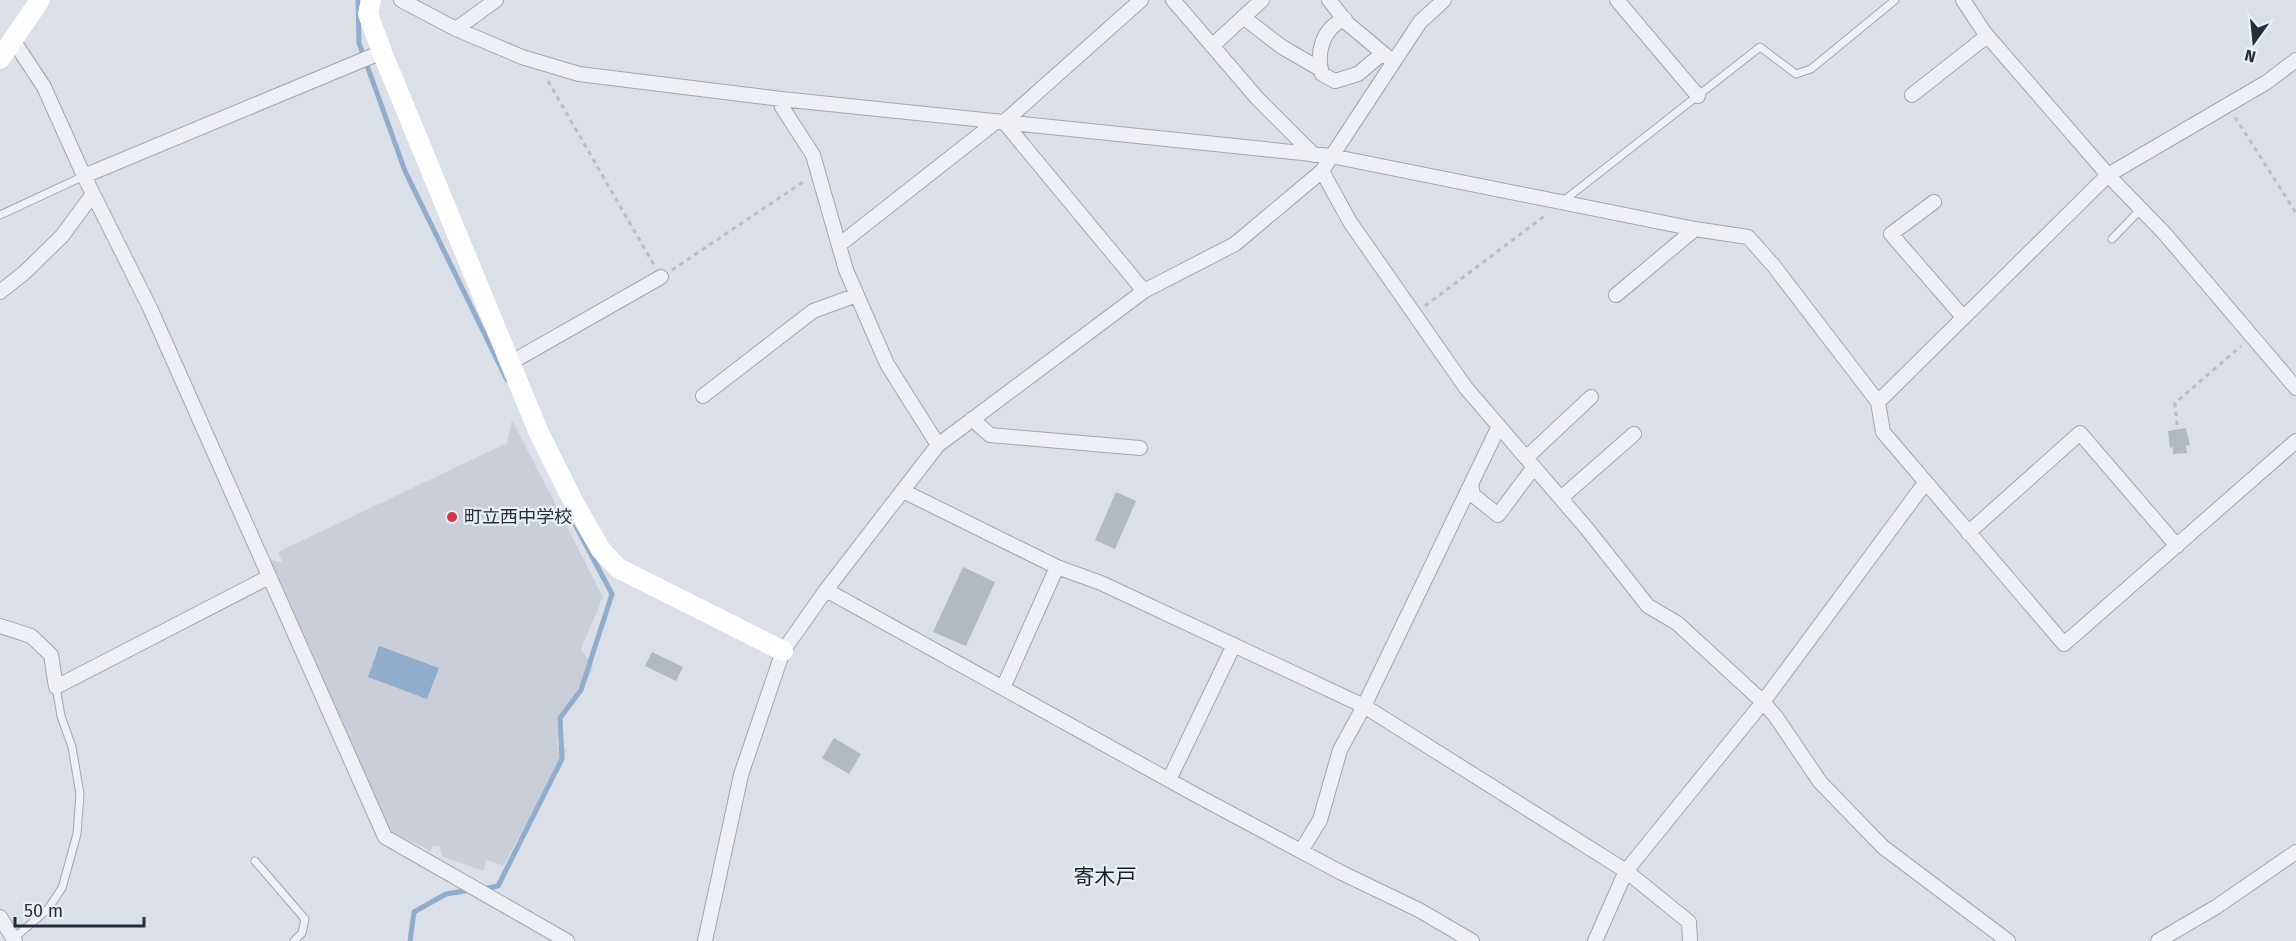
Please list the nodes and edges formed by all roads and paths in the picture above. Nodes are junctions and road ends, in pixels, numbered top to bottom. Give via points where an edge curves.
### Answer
1 (40, 0) edge
2 (371, 0) edge
3 (401, 0) edge
4 (496, 0) edge
5 (1141, 0) edge
6 (1173, 0) edge
7 (1262, 0) edge
8 (1329, 0) edge
9 (1444, 0) edge
10 (1617, 0) edge
11 (1895, 0) edge
12 (1963, 0) edge
13 (1243, 17) junction
14 (1345, 20) junction
15 (456, 29) junction
16 (1987, 36) junction
17 (13, 40) junction
18 (1212, 46) junction
19 (382, 52) junction
20 (1388, 57) junction
21 (0, 59) edge
22 (2296, 60) edge
23 (539, 62) junction
24 (1320, 69) junction
25 (1912, 95) dead end
26 (1698, 96) junction
27 (781, 99) junction
28 (2228, 105) junction
29 (1000, 121) junction
30 (1314, 154) junction
31 (1331, 156) junction
32 (1322, 171) junction
33 (818, 172) junction
34 (2108, 175) junction
35 (84, 176) junction
36 (93, 194) junction
37 (1562, 202) junction
38 (1934, 202) dead end
39 (2141, 209) junction
40 (2296, 213) edge
41 (0, 215) edge
42 (1695, 229) junction
43 (2112, 239) dead end
44 (838, 245) junction
45 (661, 277) junction
46 (1144, 291) junction
47 (0, 292) edge
48 (857, 295) junction
49 (1616, 295) dead end
50 (1414, 315) junction
51 (1963, 316) junction
52 (2252, 336) junction
53 (510, 363) junction
54 (2296, 388) edge
55 (703, 396) dead end
56 (1591, 397) dead end
57 (1878, 402) junction
58 (972, 419) junction
59 (2177, 425) dead end
60 (1498, 426) junction
61 (1634, 434) dead end
62 (2296, 441) edge
63 (938, 445) junction
64 (1140, 448) dead end
65 (1530, 462) junction
66 (1925, 483) junction
67 (1471, 484) junction
68 (903, 491) junction
69 (1561, 498) junction
70 (1968, 533) junction
71 (2177, 546) junction
72 (1057, 567) junction
73 (269, 577) junction
74 (826, 590) junction
75 (0, 626) edge
76 (1234, 645) junction
77 (783, 651) junction
78 (56, 687) junction
79 (1003, 688) junction
80 (1763, 702) junction
81 (1364, 706) junction
82 (1169, 780) junction
83 (1301, 851) junction
84 (2296, 852) edge
85 (255, 861) dead end
86 (1626, 870) junction
87 (0, 917) edge
88 (14, 940) edge
89 (294, 941) edge
90 (567, 941) edge
91 (705, 941) edge
92 (1472, 941) edge
93 (1595, 941) edge
94 (1689, 941) edge
95 (2008, 941) edge
96 (2158, 941) edge

1 - 17 street
2 - 19 street via 368,14
3 - 15 street
4 - 15 street
5 - 29 street
6 - 18 street
7 - 13 street
8 - 14 street
9 - 20 street
10 - 26 street
11 - 26 lane via 1811,69 1796,74 1760,47
12 - 16 street
13 - 18 street
13 - 24 street via 1282,47
14 - 20 street
14 - 24 street via 1329,30 1322,43
15 - 23 street
16 - 25 street
16 - 34 street
17 - 21 street
17 - 35 street via 44,87
18 - 30 street
19 - 35 street
19 - 53 street
20 - 24 street via 1358,74 1335,81
20 - 31 street
22 - 28 street
23 - 27 street via 579,74
23 - 45 path
26 - 37 lane
27 - 29 street
27 - 33 street via 782,107 813,155
28 - 34 street
28 - 40 path
29 - 30 street
29 - 44 street
29 - 46 street
30 - 31 street
31 - 32 street
31 - 37 street
32 - 46 street via 1235,244
32 - 50 street via 1350,222
33 - 44 street
33 - 45 path
34 - 39 street
34 - 51 street
35 - 36 street
35 - 41 lane
36 - 47 street via 63,236
36 - 73 street via 150,308
37 - 42 street
37 - 50 path
38 - 51 street via 1891,234
39 - 43 lane
39 - 52 street
42 - 49 street
42 - 57 street via 1748,237
44 - 48 street
45 - 53 street
46 - 58 street
48 - 55 street via 813,311
48 - 63 street via 887,364
50 - 60 street
51 - 57 street
52 - 54 street
52 - 59 path via 2175,403
53 - 77 street via 574,504 601,550 618,568
56 - 65 street
57 - 66 street via 1883,432
58 - 63 street
58 - 64 street via 990,435
60 - 65 street
60 - 67 street
61 - 69 street
62 - 71 street
63 - 68 street
65 - 67 street via 1498,515 1473,495
65 - 69 street
66 - 70 street
66 - 80 street
67 - 81 street
68 - 72 street
68 - 74 street
69 - 80 street via 1648,606 1677,623
70 - 71 street via 2064,644
70 - 71 street via 2080,433
72 - 76 street via 1101,583
72 - 79 street
73 - 78 street
73 - 90 street via 385,837
74 - 77 street
74 - 79 street
75 - 78 street via 32,636 51,655
76 - 81 street
76 - 82 street
77 - 91 street via 741,775
78 - 88 lane via 80,794 77,834 62,888 48,909
79 - 82 street
80 - 86 street
80 - 95 street via 1820,782 1883,847
81 - 83 street via 1340,750 1320,820
81 - 86 street
82 - 83 street
83 - 92 street
84 - 96 street
85 - 89 lane via 305,920 303,933
86 - 93 street
86 - 94 street via 1689,922
87 - 88 street

